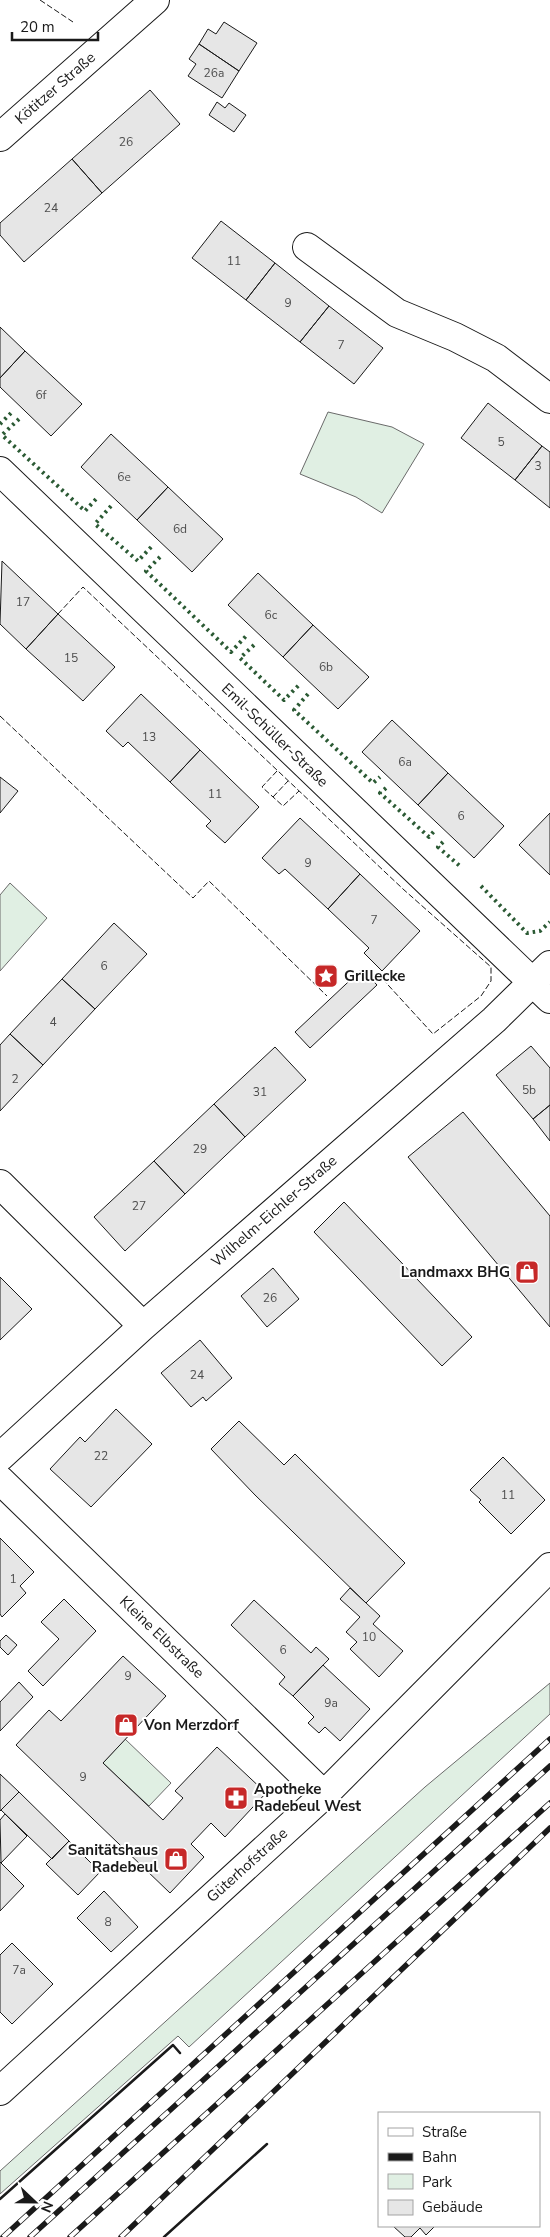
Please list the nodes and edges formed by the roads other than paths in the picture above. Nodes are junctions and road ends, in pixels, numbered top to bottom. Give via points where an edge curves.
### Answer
1 (155, 0) edge
2 (0, 137) edge
3 (307, 247) dead end
4 (550, 399) edge
5 (0, 470) edge
6 (544, 982) edge
7 (0, 1184) edge
8 (143, 1326) junction
9 (0, 1458) edge
10 (0, 1480) edge
11 (550, 1567) edge
12 (324, 1795) junction
13 (0, 2091) edge

1 - 2 street, Kötitzer Straße
3 - 4 street via 397,313 496,358
5 - 6 street, Emil-Schüller-Straße
6 - 8 street, Wilhelm-Eichler-Straße via 494,1020
7 - 8 street
8 - 9 street, Wilhelm-Eichler-Straße
10 - 12 street, Kleine Elbstraße
11 - 12 street, Güterhofstraße
12 - 13 street, Güterhofstraße

